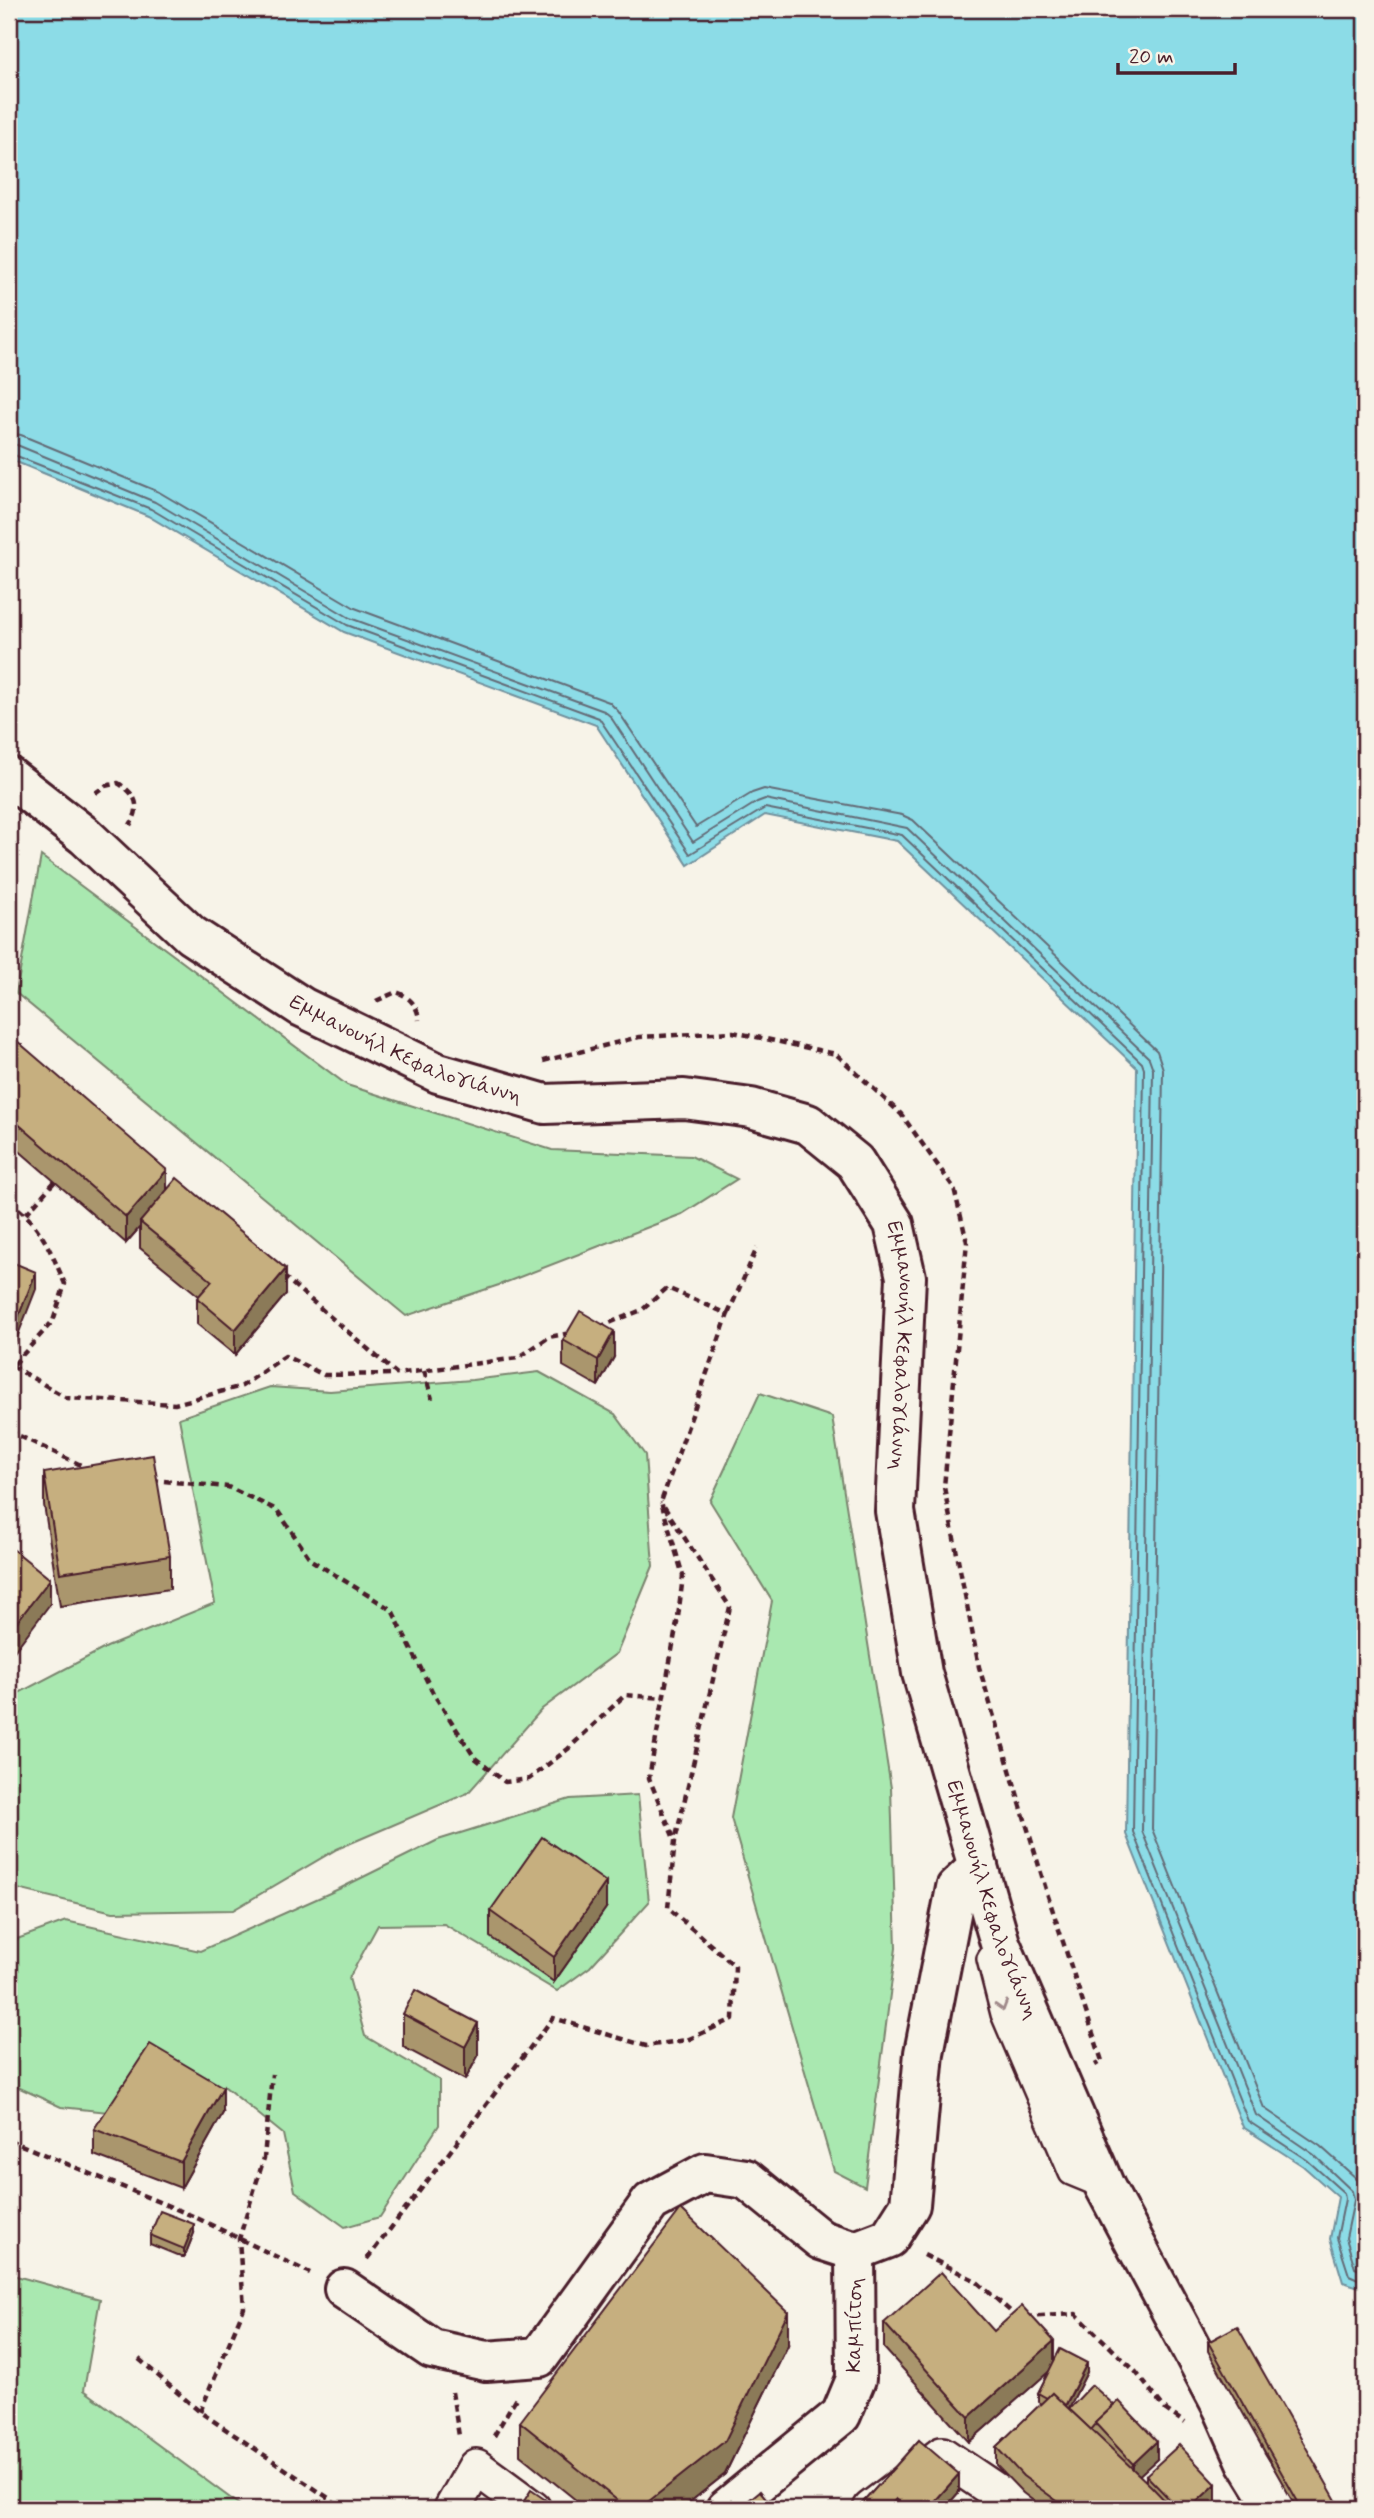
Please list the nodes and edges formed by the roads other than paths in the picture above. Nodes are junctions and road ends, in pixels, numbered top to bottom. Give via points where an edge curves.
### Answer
1 (9, 777) edge
2 (978, 1867) junction
3 (872, 2244) junction
4 (344, 2289) road end
5 (452, 2509) edge
6 (533, 2509) edge
7 (726, 2509) edge
8 (871, 2509) edge
9 (1022, 2509) edge
10 (1276, 2509) edge

1 - 2 main road, Εμμανουήλ Κεφαλογιάννη via 85,836 191,934 302,1007 438,1073 545,1104 684,1099 751,1108 808,1124 855,1162 894,1224 906,1278 895,1511 922,1673
2 - 3 main road via 956,1888 925,2053 910,2205
2 - 10 main road, Εμμανουήλ Κεφαλογιάννη via 1000,1943 1105,2187 1223,2407 1247,2462
3 - 4 main road via 821,2240 747,2179 705,2173 652,2202 540,2357 486,2361 432,2349
3 - 7 main road, Καμπίτση via 856,2379 841,2415
5 - 6 street via 476,2467
8 - 9 street via 942,2455

